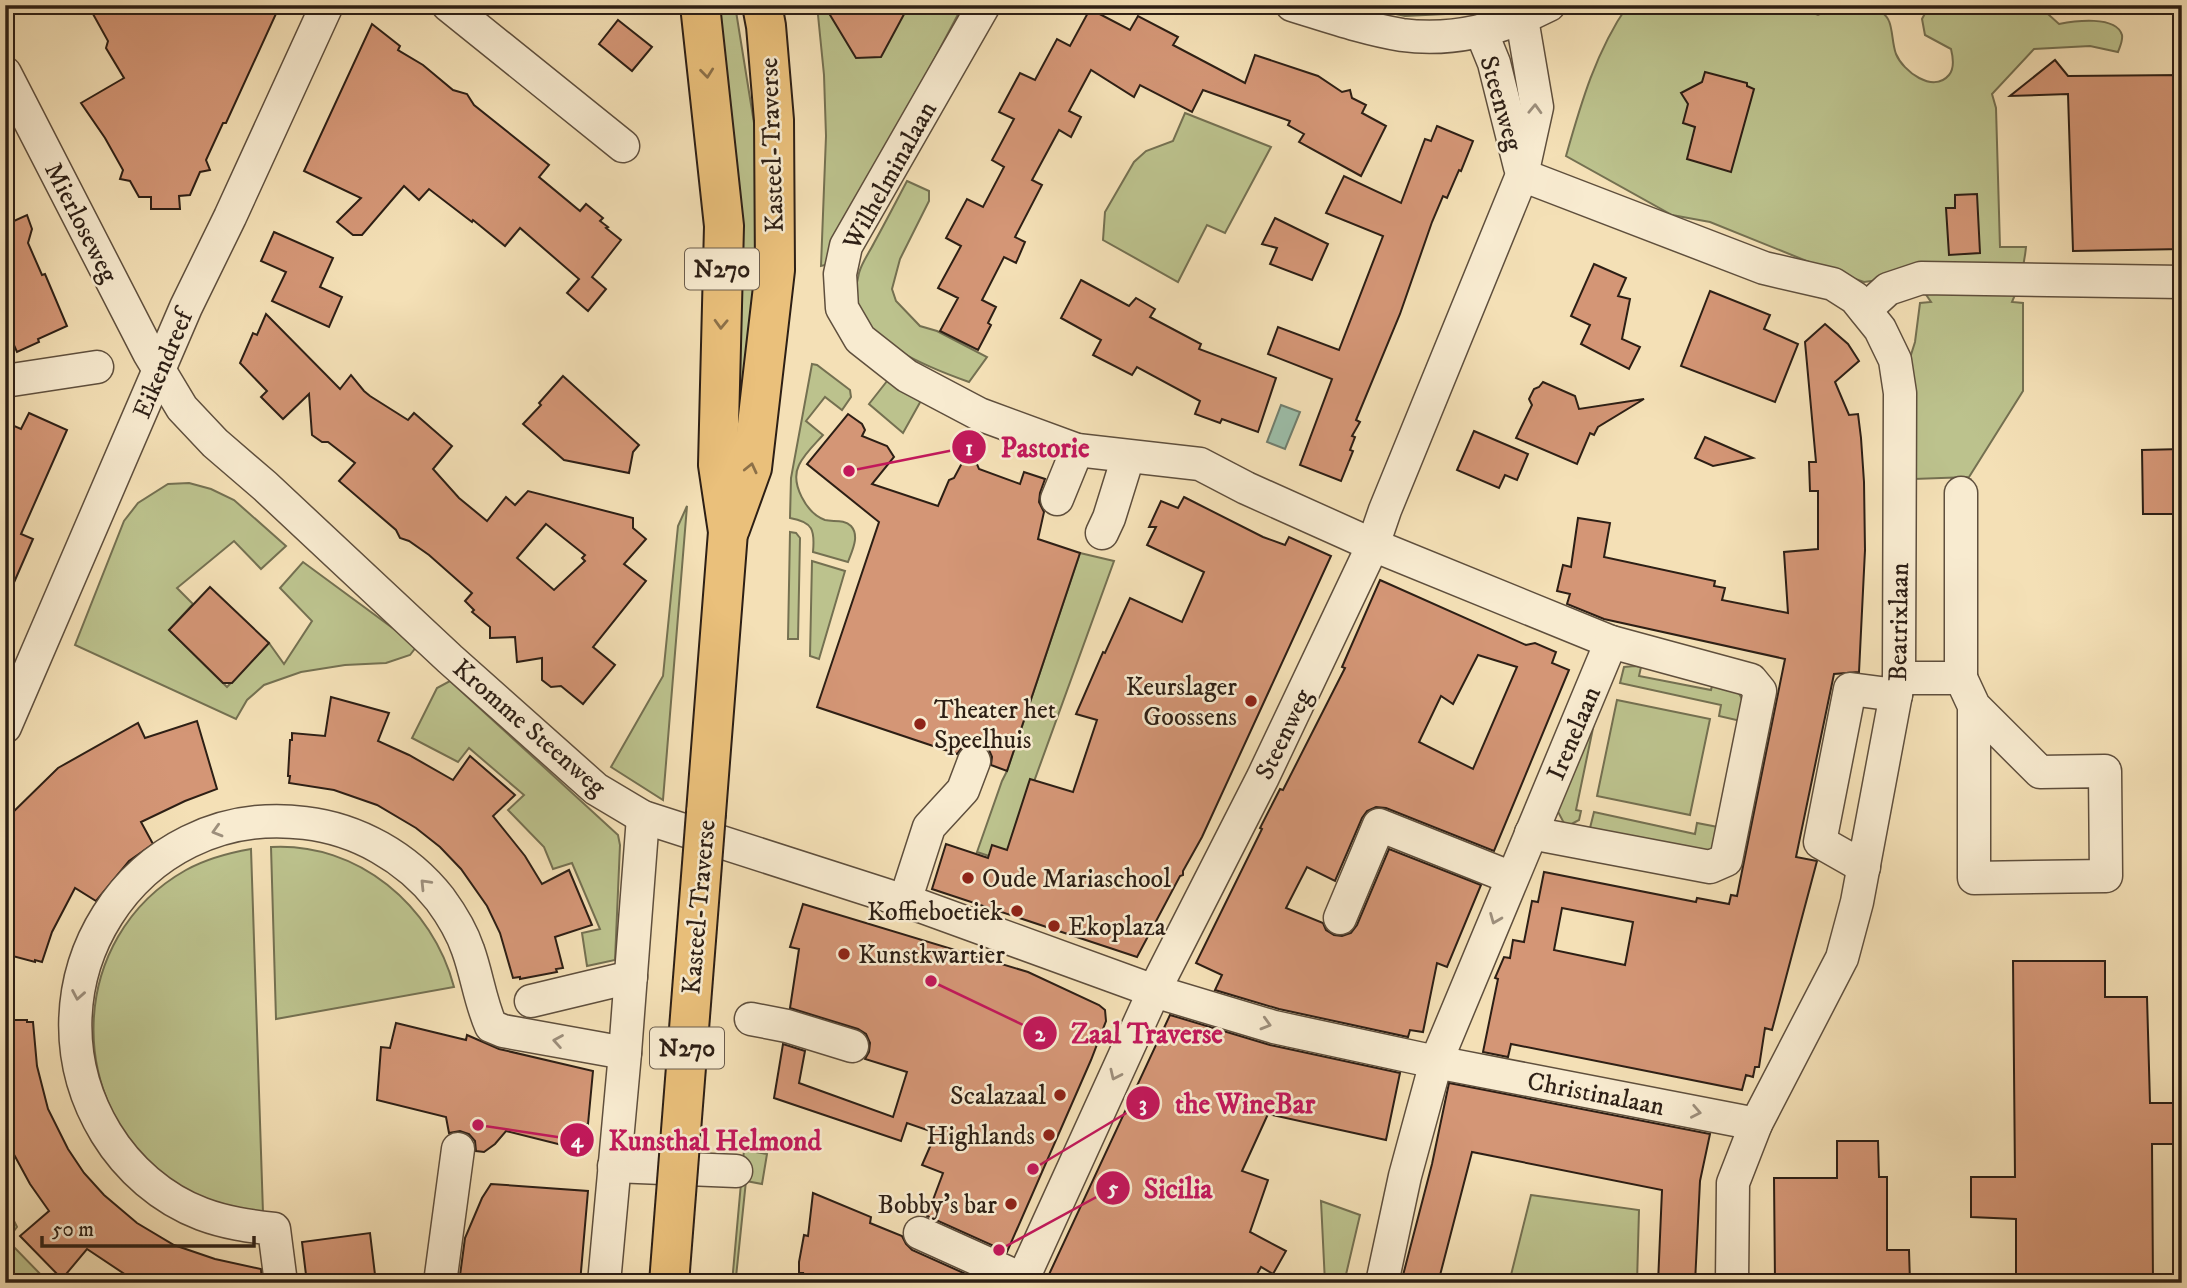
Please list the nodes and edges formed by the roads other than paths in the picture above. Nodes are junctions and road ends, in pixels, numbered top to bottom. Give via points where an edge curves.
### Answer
1 (327, 5) edge
2 (448, 5) edge
3 (700, 5) edge
4 (762, 5) edge
5 (984, 5) edge
6 (1292, 5) edge
7 (1535, 12) edge
8 (1481, 31) junction
9 (5, 73) edge
10 (623, 146) dead end
11 (1522, 175) junction
12 (2182, 282) edge
13 (1866, 310) junction
14 (97, 368) dead end
15 (159, 371) junction
16 (5, 381) edge
17 (1077, 450) junction
18 (1128, 457) junction
19 (1961, 493) dead end
20 (1057, 499) dead end
21 (729, 532) junction
22 (1102, 533) dead end
23 (1373, 545) junction
24 (1611, 642) junction
25 (1961, 678) junction
26 (1898, 686) junction
27 (1974, 706) junction
28 (5, 727) edge
29 (974, 761) dead end
30 (643, 817) junction
31 (1531, 833) junction
32 (1864, 867) junction
33 (1512, 878) junction
34 (905, 901) junction
35 (1340, 918) dead end
36 (631, 977) junction
37 (1153, 991) junction
38 (531, 1001) dead end
39 (751, 1019) dead end
40 (852, 1046) dead end
41 (625, 1053) junction
42 (1436, 1062) junction
43 (1756, 1124) junction
44 (457, 1149) dead end
45 (614, 1166) junction
46 (736, 1171) dead end
47 (920, 1233) dead end
48 (1021, 1281) edge
49 (281, 1283) edge
50 (440, 1283) edge
51 (604, 1283) edge
52 (669, 1283) edge
53 (1382, 1283) edge
54 (1732, 1283) edge

1 - 15 street, Eikendreef
2 - 10 street
3 -> 21 main road, Kasteel-Traverse / N270 via 724,226 718,465
21 -> 4 main road, Kasteel-Traverse / N270 via 752,468 775,270 774,120
5 - 17 street, Wilhelminalaan via 846,246 840,274 842,309 860,339 907,376 979,414
6 - 8 street via 1403,35
7 - 8 street
11 -> 7 street, Steenweg via 1537,107
8 - 11 street, Steenweg
9 - 15 street, Mierloseweg
11 - 13 street, Beatrixlaan via 1765,268 1833,284
11 - 23 street, Steenweg
12 - 13 street via 1921,278 1888,289
13 - 26 street, Beatrixlaan via 1895,360 1900,393
14 - 16 street
15 - 28 street, Eikendreef
15 - 30 street, Kromme Steenweg via 200,430 285,505 441,668 596,789
17 - 18 street, Wilhelminalaan
17 - 20 street
18 - 22 street
18 - 23 street, Wilhelminalaan via 1200,464
19 - 25 street
21 - 52 main road, Kasteel-Traverse / N270, bridge
23 - 24 street
23 - 37 street, Steenweg via 1263,777
24 - 31 street, Irenelaan
24 - 31 street via 1751,680 1760,691 1726,860 1710,867
25 - 26 street
25 - 27 street
26 - 32 street, Beatrixlaan
26 - 32 street via 1850,689 1820,842
27 - 27 street via 1974,878 2106,876 2105,771 2040,772
29 - 34 street via 963,790 929,827
30 - 34 street, Kromme Steenweg
30 - 36 street
31 - 33 street, Irenelaan
32 - 43 street, Beatrixlaan via 1842,958
33 - 35 street via 1379,825
33 -> 42 street, Irenelaan
34 - 37 street, Kromme Steenweg
36 - 38 street
36 - 41 street
37 -> 42 street, Christinalaan via 1274,1027
37 -> 48 street, Steenweg
39 - 40 street
41 - 45 street
41 -> 49 street via 491,1026 468,949 449,913 412,870 364,839 314,824 256,822 202,835 160,859 103,918 89,951 76,999 79,1066 88,1099 116,1149 152,1186 201,1213 274,1229
42 -> 43 street, Christinalaan
42 - 53 street
43 - 54 street, Beatrixlaan via 1732,1183
44 - 50 street
45 - 46 street
45 - 51 street
47 - 48 street

